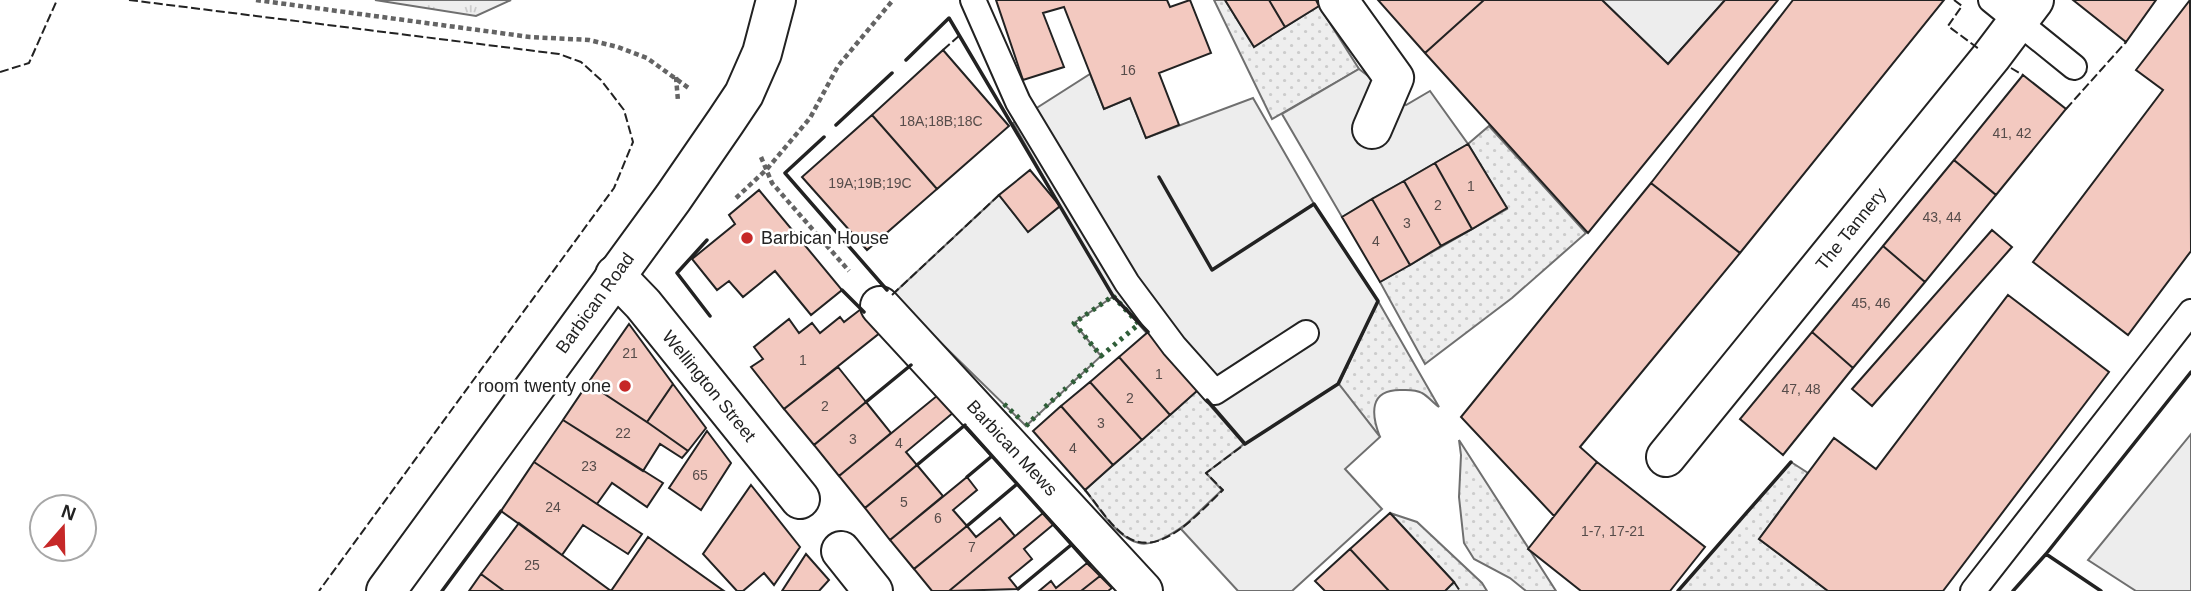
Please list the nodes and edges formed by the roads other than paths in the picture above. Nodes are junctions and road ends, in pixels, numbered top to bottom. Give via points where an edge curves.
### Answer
1 (776, 0) edge
2 (973, 0) edge
3 (1338, 0) edge
4 (2014, 7) edge
5 (2074, 67) dead end
6 (1372, 129) dead end
7 (615, 275) junction
8 (880, 306) road end
9 (2191, 312) edge
10 (1306, 333) dead end
11 (1667, 457) dead end
12 (800, 499) dead end
13 (841, 551) dead end
14 (386, 591) edge
15 (873, 591) edge
16 (1143, 591) edge
17 (1973, 591) edge

1 - 7 street, Barbican Road via 762,53 744,94
2 - 10 lane via 1018,103 1127,283 1215,392
3 - 6 street via 1394,78
4 - 5 lane
4 - 11 street, The Tannery
7 - 12 street, Wellington Street
7 - 14 street, Barbican Road
8 - 16 street, Barbican Mews
9 - 17 lane
13 - 15 street

